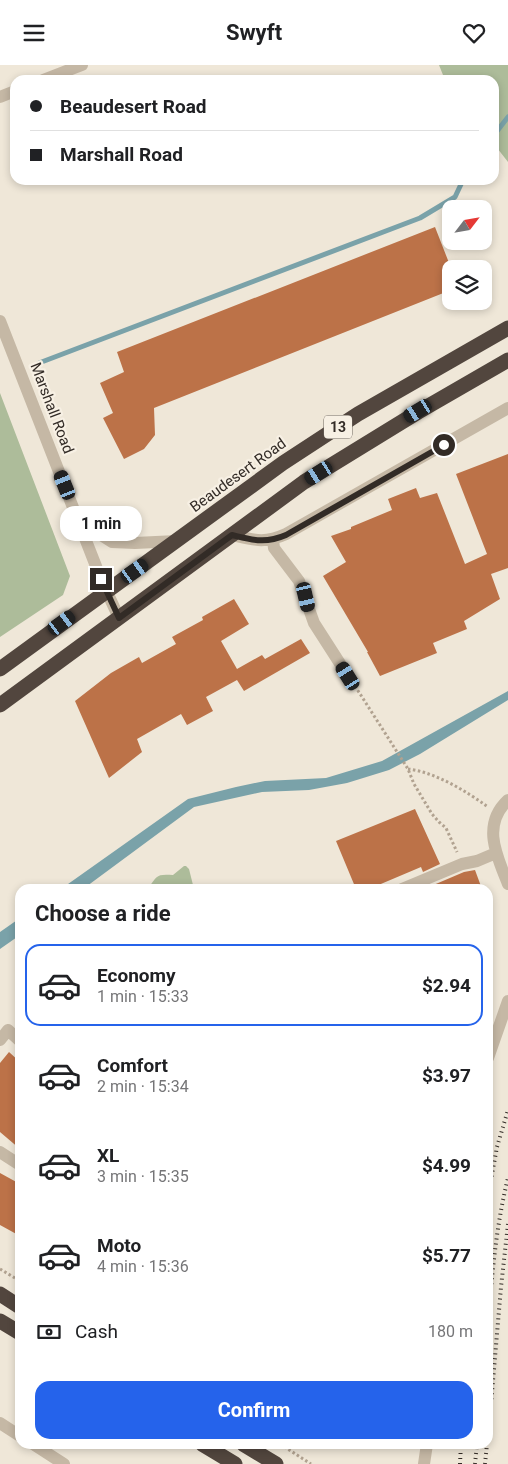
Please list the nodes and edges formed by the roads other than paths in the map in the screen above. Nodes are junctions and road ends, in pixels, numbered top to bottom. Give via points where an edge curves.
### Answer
1 (82, 65) edge
2 (56, 75) edge
3 (0, 321) edge
4 (508, 328) edge
5 (508, 360) edge
6 (508, 408) edge
7 (79, 521) junction
8 (232, 535) junction
9 (273, 540) junction
10 (178, 541) junction
11 (106, 591) junction
12 (119, 618) junction
13 (0, 669) edge
14 (348, 676) road end
15 (0, 705) edge
16 (508, 800) edge
17 (496, 853) junction
18 (414, 884) edge
19 (508, 884) edge
20 (508, 1001) edge
21 (15, 1036) edge
22 (0, 1040) edge
23 (493, 1044) edge
24 (0, 1152) edge
25 (15, 1162) edge
26 (0, 1294) edge
27 (15, 1304) edge
28 (0, 1321) edge
29 (15, 1330) edge
30 (0, 1423) edge
31 (15, 1433) edge
32 (41, 1449) edge
33 (210, 1449) edge
34 (251, 1449) edge
35 (426, 1449) edge
36 (64, 1464) edge
37 (235, 1464) edge
38 (276, 1464) edge
39 (424, 1464) edge

1 - 2 street
3 - 7 street, Marshall Road
4 - 10 highway, Beaudesert Road / 13 via 358,414 283,463
5 - 8 highway, 13 via 362,445 304,482
6 - 9 street
7 - 10 street via 112,542
7 - 11 street, Marshall Road
8 - 9 street via 251,540
8 - 12 highway, 13
9 - 14 street via 274,548 299,581 314,623
10 - 11 highway, Beaudesert Road / 13
11 - 12 street, Marshall Road
11 - 13 highway, Beaudesert Road / 13
12 - 15 highway, 13
16 - 17 street via 494,821 492,839
17 - 18 street
17 - 19 street
20 - 23 street
21 - 22 street via 8,1030
24 - 25 street
26 - 27 highway
28 - 29 highway
30 - 31 street
32 - 36 street
33 - 37 highway
34 - 38 highway
35 - 39 street

